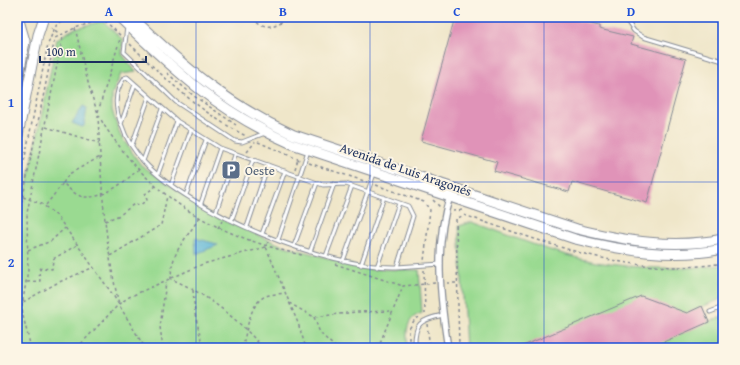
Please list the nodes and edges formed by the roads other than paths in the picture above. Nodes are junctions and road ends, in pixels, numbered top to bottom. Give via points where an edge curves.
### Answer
1 (119, 17) edge
2 (624, 17) edge
3 (23, 19) edge
4 (42, 21) edge
5 (130, 21) edge
6 (17, 49) edge
7 (23, 58) junction
8 (723, 60) edge
9 (136, 84) junction
10 (17, 87) edge
11 (149, 97) junction
12 (162, 109) junction
13 (177, 121) junction
14 (121, 124) junction
15 (191, 130) junction
16 (266, 132) junction
17 (17, 140) edge
18 (206, 140) junction
19 (132, 145) junction
20 (220, 148) junction
21 (308, 149) junction
22 (235, 155) junction
23 (253, 160) junction
24 (143, 161) junction
25 (268, 165) junction
26 (285, 171) junction
27 (374, 172) junction
28 (158, 174) junction
29 (300, 177) junction
30 (317, 183) junction
31 (334, 184) junction
32 (171, 185) junction
33 (352, 186) junction
34 (453, 188) junction
35 (367, 191) junction
36 (186, 195) junction
37 (384, 196) junction
38 (450, 198) junction
39 (399, 202) junction
40 (201, 203) junction
41 (216, 212) junction
42 (232, 219) junction
43 (247, 227) junction
44 (262, 234) junction
45 (723, 239) edge
46 (278, 240) junction
47 (294, 246) junction
48 (723, 250) edge
49 (310, 252) junction
50 (326, 256) junction
51 (343, 261) junction
52 (441, 264) junction
53 (361, 265) junction
54 (377, 267) junction
55 (397, 267) junction
56 (723, 307) edge
57 (710, 312) dead end
58 (443, 315) junction
59 (415, 348) edge
60 (448, 348) edge

1 - 5 main road, Avenida de Luis Aragonés
2 - 8 lane via 634,31 643,37
3 - 7 main road
4 - 17 main road
5 - 16 main road, Avenida de Luis Aragonés via 176,71 199,90 236,116
5 - 16 lane via 124,52 176,102 235,141 242,142
5 - 34 main road, Avenida de Luis Aragonés via 204,82 241,108 270,124 294,135
6 - 7 street
7 - 10 main road
9 - 11 lane
9 - 14 lane
9 - 14 lane via 127,77 120,83 115,98
11 - 12 lane
11 - 19 lane
12 - 13 lane
12 - 24 lane
13 - 15 lane
13 - 28 lane
14 - 19 lane
15 - 18 lane
15 - 32 lane
16 - 21 main road, Avenida de Luis Aragonés
18 - 20 lane
18 - 36 lane
19 - 24 lane
20 - 22 lane
20 - 40 lane
21 - 27 main road, Avenida de Luis Aragonés
21 - 29 lane
22 - 23 lane
22 - 41 lane
23 - 25 lane
23 - 42 lane
24 - 28 lane
25 - 26 lane
25 - 43 lane
26 - 29 lane
26 - 44 lane
27 - 35 lane
27 - 38 main road, Avenida de Luis Aragonés
28 - 32 lane
29 - 30 lane
29 - 46 lane
30 - 31 lane
30 - 47 lane
31 - 33 lane
31 - 49 lane
32 - 36 lane
33 - 35 lane
33 - 50 lane
34 - 38 street
34 - 45 main road, Avenida de Luis Aragonés via 577,229 617,239 691,244
35 - 37 lane
35 - 51 lane
36 - 40 lane
37 - 39 lane
37 - 53 lane
38 - 48 main road, Avenida de Luis Aragonés via 575,239 616,249 666,254
38 - 52 street via 444,215
39 - 54 lane
39 - 55 lane via 408,206 413,216
40 - 41 lane
41 - 42 lane
42 - 43 lane
43 - 44 lane
44 - 46 lane
46 - 47 lane
47 - 49 lane
49 - 50 lane
50 - 51 lane
51 - 53 lane
52 - 55 lane
52 - 58 street
53 - 54 lane
54 - 55 lane
56 - 57 lane
58 - 59 lane via 426,319 417,326
58 - 60 street

